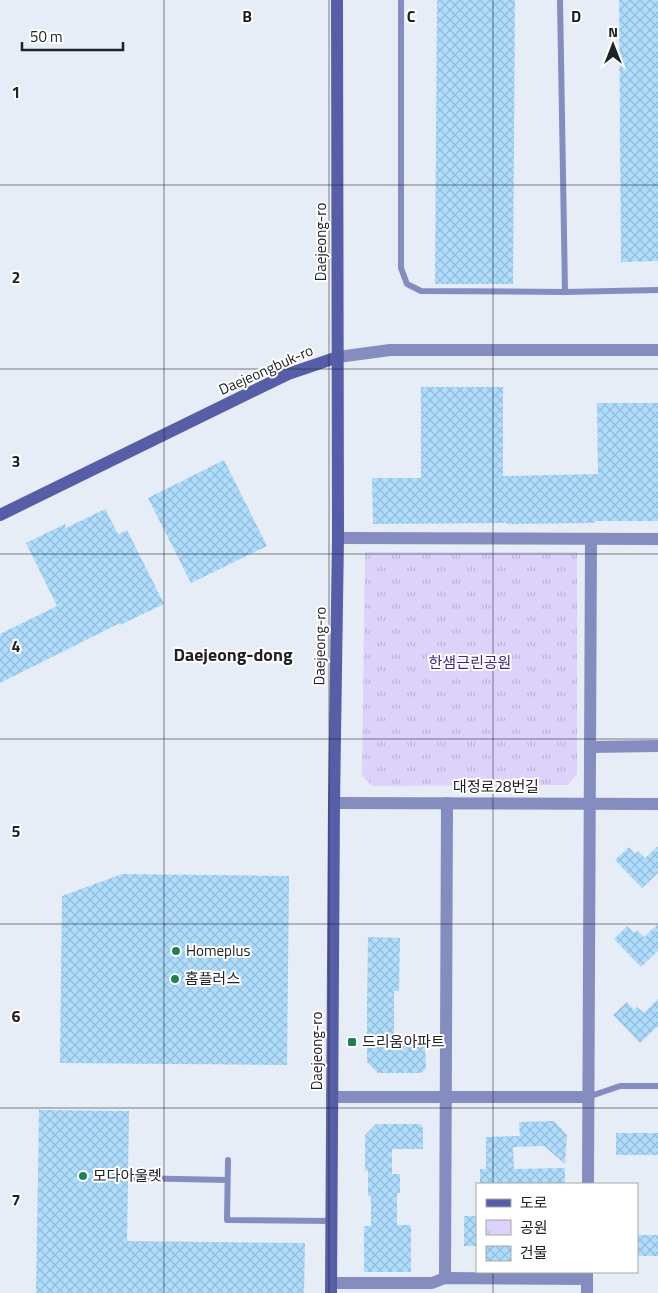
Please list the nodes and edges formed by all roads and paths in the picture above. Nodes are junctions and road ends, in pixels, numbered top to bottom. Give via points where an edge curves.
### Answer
1 (337, 0) edge
2 (401, 0) edge
3 (560, 0) edge
4 (658, 290) edge
5 (565, 292) junction
6 (658, 350) edge
7 (338, 357) junction
8 (0, 515) edge
9 (338, 538) junction
10 (591, 539) junction
11 (658, 539) edge
12 (590, 746) junction
13 (658, 746) edge
14 (334, 803) junction
15 (447, 803) junction
16 (590, 804) junction
17 (658, 804) edge
18 (658, 1086) edge
19 (332, 1097) junction
20 (446, 1097) junction
21 (588, 1097) junction
22 (228, 1160) dead end
23 (130, 1178) dead end
24 (228, 1180) junction
25 (588, 1183) edge
26 (331, 1221) junction
27 (587, 1275) edge
28 (446, 1278) junction
29 (331, 1288) edge
30 (587, 1293) edge

1 - 7 street, Daejeong-ro
2 - 5 lane via 401,268 407,284 421,291
3 - 5 lane
4 - 5 lane
6 - 7 street, Daejeongbuk-ro via 390,350
7 - 8 street, Daejeongbuk-ro via 288,374
7 - 9 street, Daejeong-ro
9 - 10 street
9 - 14 street, Daejeong-ro
10 - 11 street
10 - 12 street
12 - 13 street
12 - 16 street
14 - 15 street, 대정로28번길
14 - 19 street, Daejeong-ro
15 - 16 street, 대정로28번길
15 - 20 street
16 - 17 street, 대정로28번길
16 - 21 street
18 - 21 lane via 620,1086
19 - 20 street
19 - 26 street, Daejeong-ro
20 - 21 street
20 - 28 street
21 - 25 street
22 - 24 lane
23 - 24 lane
24 - 26 lane via 227,1220
26 - 29 street, Daejeong-ro
27 - 28 street
27 - 30 street
28 - 29 street via 432,1283

